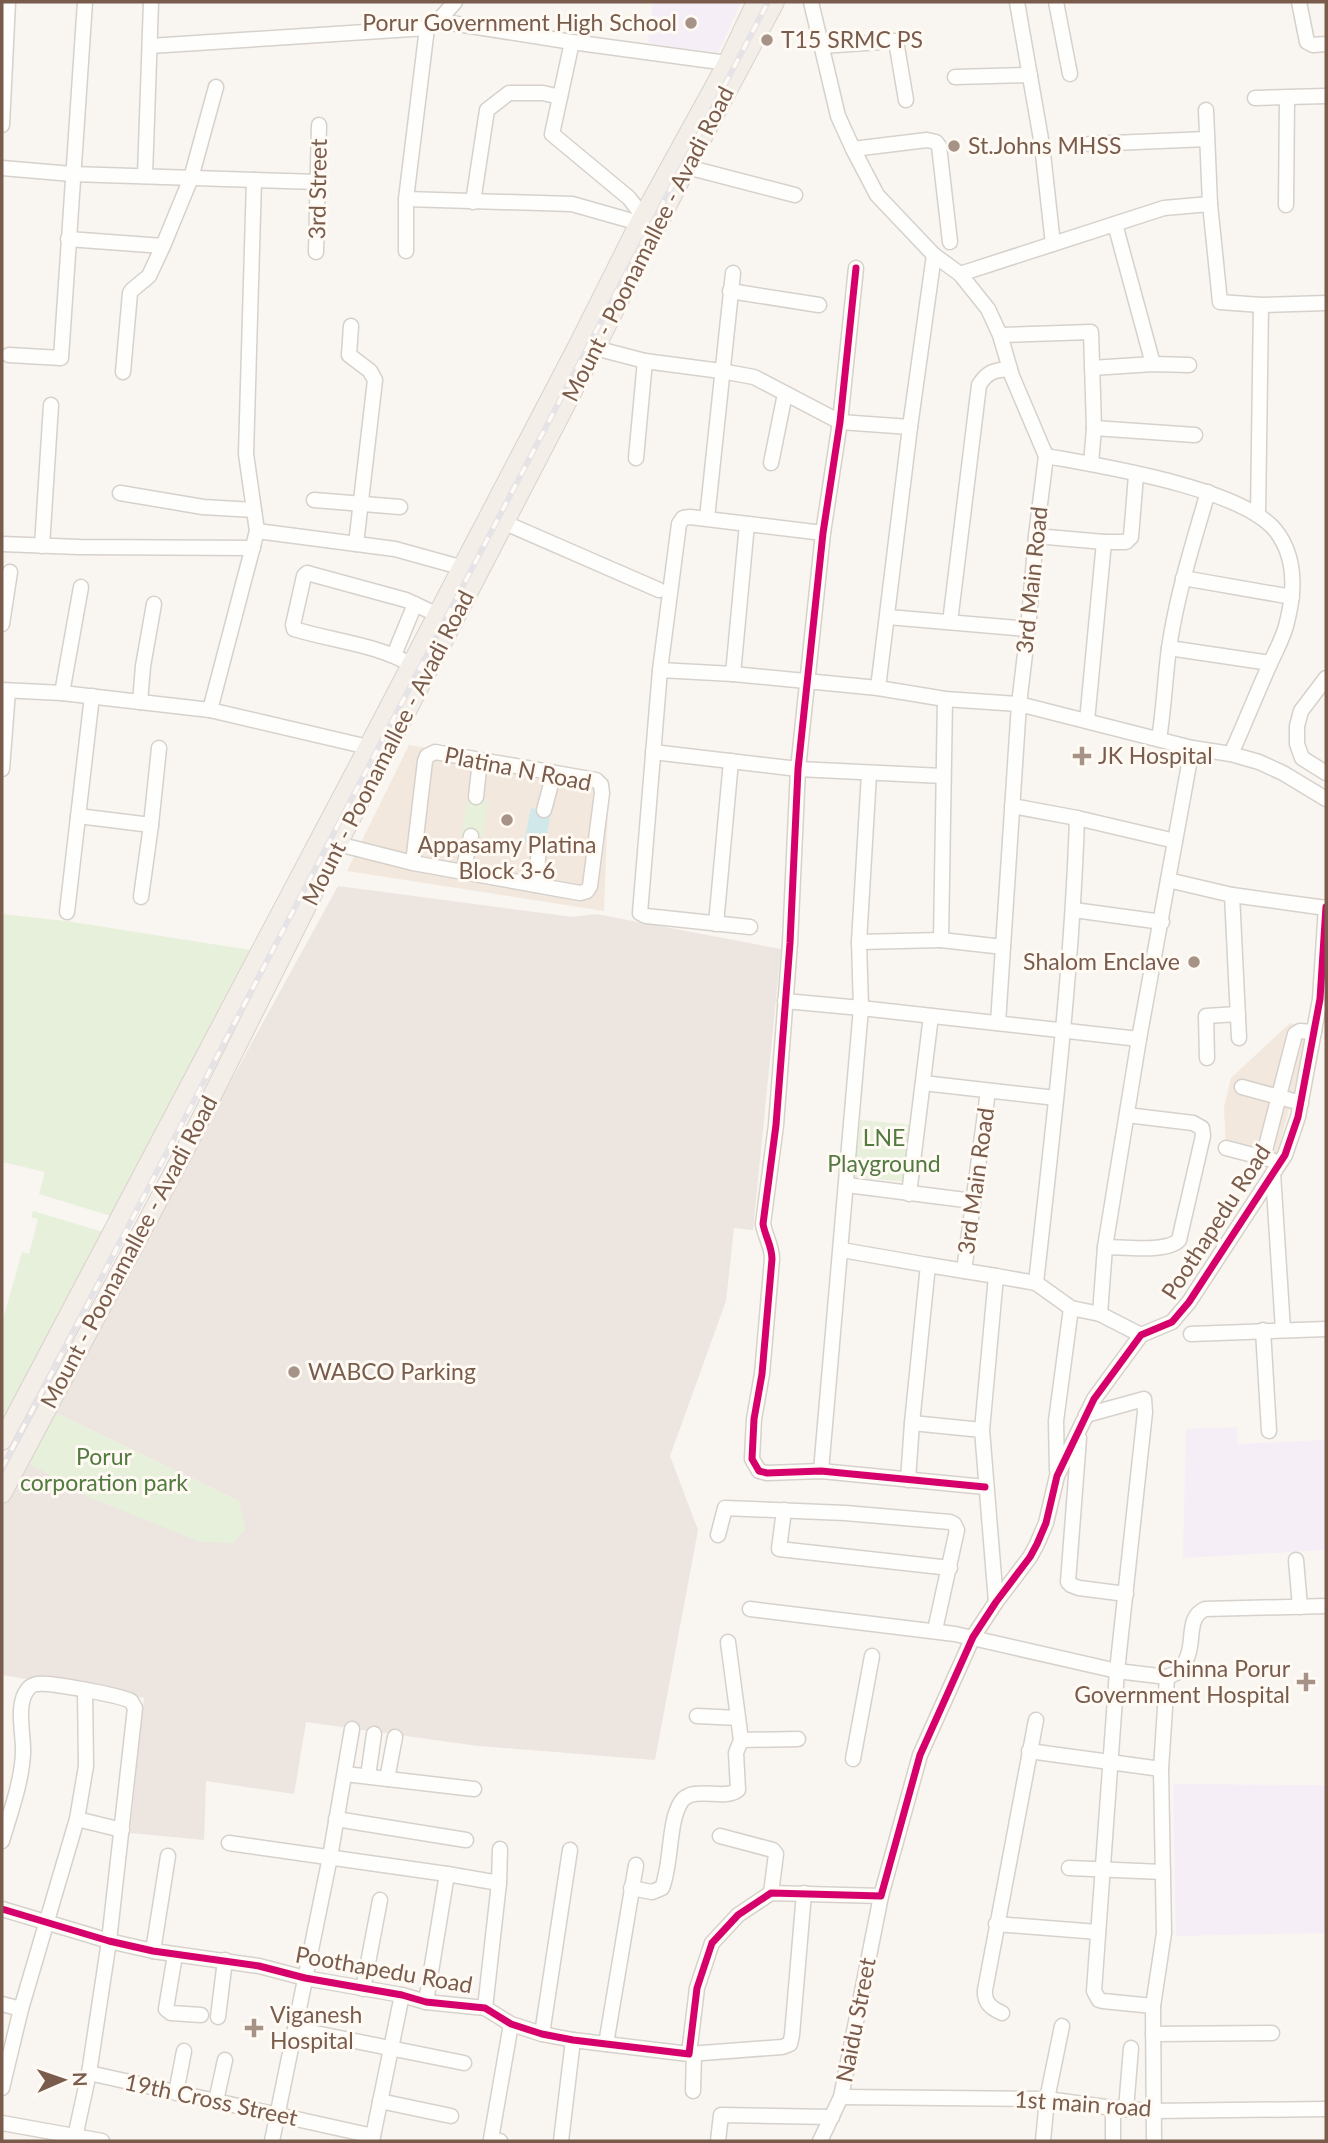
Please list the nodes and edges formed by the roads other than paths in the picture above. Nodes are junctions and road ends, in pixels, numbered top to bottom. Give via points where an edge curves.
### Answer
1 (8, 2) edge
2 (85, 2) edge
3 (151, 2) edge
4 (455, 2) edge
5 (756, 2) edge
6 (775, 2) edge
7 (811, 2) edge
8 (1017, 2) edge
9 (1056, 2) edge
10 (1299, 2) edge
11 (432, 24) junction
12 (572, 42) junction
13 (1326, 44) edge
14 (150, 46) junction
15 (821, 46) junction
16 (727, 63) junction
17 (1070, 74) dead end
18 (1030, 75) junction
19 (955, 77) dead end
20 (216, 87) dead end
21 (1326, 96) edge
22 (560, 97) junction
23 (1255, 98) dead end
24 (1287, 98) junction
25 (906, 100) dead end
26 (1206, 110) dead end
27 (2, 125) edge
28 (319, 125) dead end
29 (701, 126) junction
30 (1207, 139) junction
31 (1089, 144) dead end
32 (853, 149) junction
33 (687, 167) junction
34 (2, 168) edge
35 (72, 174) junction
36 (145, 176) junction
37 (191, 178) junction
38 (254, 180) junction
39 (318, 183) junction
40 (795, 195) dead end
41 (406, 199) junction
42 (473, 202) junction
43 (1210, 204) junction
44 (1286, 205) dead end
45 (641, 220) junction
46 (1115, 223) junction
47 (68, 239) junction
48 (950, 242) dead end
49 (1053, 244) junction
50 (163, 246) junction
51 (406, 251) dead end
52 (316, 252) dead end
53 (934, 254) junction
54 (856, 268) dead end
55 (733, 272) dead end
56 (960, 274) junction
57 (730, 291) junction
58 (1326, 303) edge
59 (819, 305) dead end
60 (1261, 305) junction
61 (351, 326) dead end
62 (1000, 335) junction
63 (594, 338) junction
64 (9, 355) dead end
65 (645, 361) junction
66 (1153, 364) junction
67 (1189, 365) dead end
68 (1092, 368) junction
69 (1010, 369) junction
70 (721, 371) junction
71 (123, 372) dead end
72 (785, 394) junction
73 (51, 405) dead end
74 (547, 421) junction
75 (840, 422) junction
76 (910, 427) junction
77 (1094, 428) junction
78 (1195, 435) dead end
79 (1046, 456) junction
80 (636, 458) dead end
81 (771, 463) dead end
82 (1091, 464) junction
83 (1136, 475) junction
84 (1208, 492) junction
85 (120, 493) dead end
86 (314, 500) dead end
87 (361, 503) junction
88 (400, 506) dead end
89 (254, 510) junction
90 (1258, 515) junction
91 (707, 519) junction
92 (503, 523) junction
93 (747, 524) junction
94 (257, 531) junction
95 (823, 533) junction
96 (1035, 536) junction
97 (1104, 542) junction
98 (2, 544) edge
99 (356, 544) junction
100 (42, 546) junction
101 (253, 548) junction
102 (460, 567) junction
103 (10, 572) dead end
104 (1182, 579) junction
105 (81, 587) dead end
106 (659, 590) dead end
107 (1292, 597) junction
108 (154, 604) dead end
109 (415, 604) junction
110 (436, 614) junction
111 (888, 617) junction
112 (950, 622) junction
113 (2, 624) edge
114 (1028, 629) junction
115 (1169, 648) junction
116 (402, 660) junction
117 (1270, 663) junction
118 (660, 670) junction
119 (733, 674) junction
120 (1326, 678) edge
121 (808, 682) junction
122 (878, 688) junction
123 (5, 691) edge
124 (62, 693) junction
125 (92, 696) junction
126 (944, 699) junction
127 (139, 702) junction
128 (1019, 704) junction
129 (211, 710) junction
130 (1087, 721) junction
131 (1158, 739) junction
132 (368, 747) junction
133 (159, 748) dead end
134 (1192, 748) junction
135 (653, 752) junction
136 (1231, 754) junction
137 (480, 760) junction
138 (731, 761) junction
139 (2, 769) edge
140 (798, 769) junction
141 (554, 773) junction
142 (1326, 773) edge
143 (869, 774) junction
144 (943, 776) junction
145 (476, 797) dead end
146 (1326, 799) edge
147 (1012, 806) junction
148 (544, 810) dead end
149 (78, 816) junction
150 (1077, 818) junction
151 (151, 825) junction
152 (471, 836) dead end
153 (1175, 841) junction
154 (338, 844) junction
155 (539, 846) dead end
156 (413, 863) junction
157 (463, 872) junction
158 (1168, 880) junction
159 (536, 885) junction
160 (1232, 895) junction
161 (141, 897) dead end
162 (1326, 908) edge
163 (1074, 910) junction
164 (67, 912) dead end
165 (1162, 922) junction
166 (716, 924) junction
167 (750, 926) dead end
168 (941, 940) junction
169 (859, 942) junction
170 (1003, 947) junction
171 (785, 1001) junction
172 (861, 1007) junction
173 (1238, 1014) junction
174 (932, 1016) junction
175 (998, 1024) junction
176 (1064, 1031) junction
177 (1314, 1032) junction
178 (1240, 1038) dead end
179 (1139, 1039) junction
180 (1208, 1058) dead end
181 (923, 1083) junction
182 (1241, 1087) dead end
183 (988, 1091) junction
184 (1279, 1097) junction
185 (1056, 1098) junction
186 (1300, 1103) junction
187 (1127, 1115) junction
188 (1226, 1147) dead end
189 (1263, 1158) junction
190 (1276, 1168) junction
191 (847, 1185) junction
192 (909, 1194) junction
193 (973, 1201) junction
194 (105, 1245) junction
195 (1105, 1247) junction
196 (842, 1250) junction
197 (128, 1257) junction
198 (928, 1265) junction
199 (964, 1271) junction
200 (996, 1276) junction
201 (1036, 1283) junction
202 (1071, 1308) junction
203 (1100, 1314) junction
204 (1283, 1329) junction
205 (1326, 1329) edge
206 (1263, 1330) junction
207 (1191, 1334) dead end
208 (1140, 1335) junction
209 (1083, 1421) junction
210 (912, 1423) junction
211 (982, 1430) junction
212 (1269, 1431) dead end
213 (2, 1441) edge
214 (821, 1471) junction
215 (1057, 1476) junction
216 (908, 1480) junction
217 (985, 1487) junction
218 (2, 1494) edge
219 (784, 1510) junction
220 (718, 1535) dead end
221 (1296, 1560) dead end
222 (950, 1568) junction
223 (1126, 1594) junction
224 (996, 1602) junction
225 (1300, 1606) junction
226 (1326, 1606) edge
227 (750, 1609) dead end
228 (935, 1630) junction
229 (972, 1637) junction
230 (728, 1642) dead end
231 (872, 1656) dead end
232 (1117, 1671) junction
233 (1167, 1677) junction
234 (85, 1690) junction
235 (697, 1716) dead end
236 (738, 1718) junction
237 (1036, 1720) dead end
238 (352, 1729) dead end
239 (374, 1734) dead end
240 (395, 1737) dead end
241 (798, 1739) dead end
242 (741, 1740) junction
243 (1029, 1751) junction
244 (853, 1759) dead end
245 (1110, 1761) junction
246 (1161, 1769) junction
247 (345, 1774) junction
248 (368, 1776) junction
249 (387, 1779) junction
250 (474, 1789) dead end
251 (77, 1819) junction
252 (336, 1819) junction
253 (122, 1830) junction
254 (720, 1836) dead end
255 (466, 1840) dead end
256 (2, 1841) edge
257 (229, 1843) dead end
258 (500, 1849) dead end
259 (570, 1850) dead end
260 (169, 1856) dead end
261 (330, 1857) junction
262 (636, 1865) dead end
263 (1069, 1868) dead end
264 (1103, 1869) junction
265 (1163, 1872) junction
266 (447, 1874) junction
267 (499, 1884) junction
268 (631, 1888) junction
269 (771, 1893) junction
270 (803, 1893) junction
271 (881, 1896) junction
272 (380, 1900) dead end
273 (2, 1909) edge
274 (48, 1923) junction
275 (996, 1924) junction
276 (1098, 1932) junction
277 (109, 1941) junction
278 (153, 1951) junction
279 (175, 1955) junction
280 (225, 1960) junction
281 (305, 1978) junction
282 (363, 1989) junction
283 (402, 1995) junction
284 (426, 2002) junction
285 (2, 2004) edge
286 (1153, 2006) junction
287 (485, 2008) junction
288 (21, 2009) junction
289 (1002, 2013) dead end
290 (201, 2015) dead end
291 (218, 2017) dead end
292 (511, 2024) junction
293 (1062, 2026) dead end
294 (295, 2029) junction
295 (1272, 2032) dead end
296 (542, 2034) junction
297 (1153, 2034) junction
298 (573, 2040) junction
299 (606, 2045) junction
300 (390, 2048) junction
301 (1131, 2048) dead end
302 (184, 2051) dead end
303 (692, 2054) junction
304 (225, 2060) dead end
305 (464, 2063) dead end
306 (89, 2073) junction
307 (2, 2088) edge
308 (693, 2091) dead end
309 (176, 2092) junction
310 (841, 2098) junction
311 (1047, 2099) junction
312 (216, 2101) junction
313 (380, 2101) junction
314 (1120, 2109) junction
315 (1326, 2109) edge
316 (1152, 2111) junction
317 (278, 2115) junction
318 (450, 2116) dead end
319 (832, 2117) junction
320 (2, 2123) edge
321 (75, 2137) junction
322 (373, 2139) edge
323 (102, 2141) edge
324 (272, 2141) edge
325 (500, 2141) edge
326 (561, 2141) edge
327 (718, 2141) edge
328 (820, 2141) edge
329 (1043, 2141) edge
330 (1113, 2141) edge
331 (1154, 2141) edge

1 - 27 street
2 - 35 street
3 - 14 street
4 - 11 street
5 - 16 main road, Mount - Poonamallee - Avadi Road
6 - 29 main road, Mount - Poonamallee - Avadi Road
7 - 15 street
8 - 18 street
9 - 17 street
10 - 13 street via 1307,43
11 - 12 street
11 - 14 street
11 - 41 street
12 - 16 street
12 - 22 street
14 - 36 street
15 - 25 street via 896,41
15 - 32 street via 838,116
16 - 29 main road, Mount - Poonamallee - Avadi Road
18 - 19 street
18 - 49 street
20 - 37 street
21 - 24 street
22 - 42 street via 509,93 487,110
22 - 45 street via 552,134 629,198
23 - 24 street
24 - 44 street
26 - 30 street
28 - 39 street, 3rd Street
29 - 33 main road, Mount - Poonamallee - Avadi Road
29 - 45 main road, Mount - Poonamallee - Avadi Road
30 - 31 street
30 - 43 street
32 - 48 street via 936,142
32 - 53 street via 877,195
33 - 40 street
33 - 63 main road, Mount - Poonamallee - Avadi Road
34 - 35 street
35 - 36 street
35 - 47 street
36 - 37 street
37 - 38 street
37 - 50 street
38 - 39 street
38 - 89 street via 246,454
39 - 52 street, 3rd Street
41 - 42 street
41 - 51 street
42 - 45 street via 572,204
43 - 46 street via 1164,208
43 - 60 street via 1220,303
45 - 63 main road, Mount - Poonamallee - Avadi Road
46 - 49 street
46 - 66 street
47 - 50 street
47 - 64 street via 61,358
49 - 56 street
50 - 71 street via 149,276 130,293
53 - 56 street
53 - 76 street
54 - 75 street
55 - 57 street
56 - 62 street via 988,309
57 - 59 street
57 - 70 street
58 - 60 street
60 - 90 street
61 - 87 street via 349,355 375,380
62 - 68 street via 1091,331
62 - 69 street
63 - 65 street
63 - 74 main road, Mount - Poonamallee - Avadi Road
65 - 70 street
65 - 80 street
66 - 67 street
66 - 68 street
68 - 77 street
69 - 79 street
69 - 112 street via 985,374 979,385
70 - 72 street via 754,377
70 - 91 street
72 - 75 street
72 - 81 street
73 - 100 street
74 - 92 main road, Mount - Poonamallee - Avadi Road
74 - 102 main road, Mount - Poonamallee - Avadi Road
75 - 76 street
75 - 95 street
76 - 111 street
77 - 78 street
77 - 82 street
79 - 82 street
79 - 96 street, 3rd Main Road
82 - 83 street
83 - 84 street
83 - 97 street via 1131,537 1123,543
84 - 90 street
84 - 104 street
85 - 89 street
86 - 87 street
87 - 88 street
87 - 99 street
89 - 94 street
90 - 107 street via 1287,548
91 - 93 street
91 - 118 street via 683,518 679,524
92 - 106 street
92 - 154 main road, Mount - Poonamallee - Avadi Road
93 - 95 street
93 - 119 street
94 - 99 street
94 - 101 street
95 - 121 street
96 - 97 street
96 - 114 street, 3rd Main Road
97 - 130 street
98 - 100 street
99 - 102 street via 395,549
100 - 101 street
101 - 129 street
102 - 110 main road, Mount - Poonamallee - Avadi Road
103 - 113 street
104 - 107 street
104 - 115 street
105 - 124 street
107 - 117 street via 1287,625
108 - 127 street
109 - 110 street
109 - 116 street
109 - 116 street via 307,573 304,576 294,629
110 - 116 main road, Mount - Poonamallee - Avadi Road
111 - 112 street
111 - 122 street
112 - 114 street
114 - 128 street, 3rd Main Road
115 - 117 street
115 - 131 street
116 - 132 main road, Mount - Poonamallee - Avadi Road
117 - 136 street
118 - 119 street
118 - 135 street
119 - 121 street
120 - 142 street via 1301,712 1297,744 1302,758
121 - 122 street
121 - 140 street
122 - 126 street
123 - 124 street
123 - 139 street
124 - 125 street
125 - 127 street
125 - 149 street
126 - 128 street
126 - 144 street
127 - 129 street
128 - 130 street
128 - 147 street, 3rd Main Road
129 - 132 street
130 - 131 street
131 - 134 street
132 - 194 main road, Mount - Poonamallee - Avadi Road
133 - 151 street
134 - 136 street
134 - 153 street
135 - 138 street
135 - 166 street via 640,913
136 - 146 street via 1283,773
137 - 141 street, Platina N Road
137 - 145 street
137 - 156 street, Platina N Road via 435,752 427,755
138 - 140 street
138 - 166 street
140 - 143 street
140 - 171 street
141 - 148 street
141 - 159 street, Platina N Road via 596,780 601,785 590,886 580,893
143 - 144 street
143 - 169 street
144 - 168 street
147 - 150 street
147 - 170 street, 3rd Main Road
149 - 151 street
149 - 164 street
150 - 153 street
150 - 163 street
151 - 161 street
152 - 157 street
153 - 158 street
154 - 156 street
154 - 197 main road, Mount - Poonamallee - Avadi Road
155 - 159 street
156 - 157 street, Platina N Road
157 - 159 street, Platina N Road
158 - 160 street
158 - 165 street
160 - 162 street
160 - 173 street
162 - 177 street, Poothapedu Road
163 - 165 street
163 - 176 street
165 - 179 street
166 - 167 street
168 - 169 street
168 - 170 street
169 - 172 street
170 - 175 street, 3rd Main Road
171 - 172 street
171 - 214 street via 763,1224 772,1259 752,1459 759,1471 767,1473
172 - 174 street
172 - 191 street
173 - 178 street
173 - 180 street via 1206,1016
174 - 175 street
174 - 181 street
175 - 176 street
176 - 179 street
176 - 185 street
177 - 184 street via 1296,1032
177 - 186 street, Poothapedu Road
179 - 187 street
181 - 183 street
181 - 192 street
182 - 184 street
183 - 185 street
183 - 193 street, 3rd Main Road
184 - 186 street
184 - 189 street
185 - 201 street
186 - 190 street, Poothapedu Road via 1285,1155
187 - 195 street
187 - 195 street via 1193,1123 1202,1128 1203,1136 1176,1244
188 - 189 street
189 - 190 street
190 - 204 street
190 - 208 street, Poothapedu Road via 1189,1302 1172,1322
191 - 192 street
191 - 196 street
192 - 193 street
193 - 199 street, 3rd Main Road
194 - 197 main road
194 - 213 main road, Mount - Poonamallee - Avadi Road
195 - 203 street
196 - 198 street
196 - 214 street
197 - 218 main road, Mount - Poonamallee - Avadi Road
198 - 199 street
198 - 210 street
199 - 200 street
200 - 201 street
200 - 211 street
201 - 202 street
202 - 203 street
202 - 215 street via 1056,1421
203 - 208 street
204 - 205 street
204 - 206 street
206 - 207 street
206 - 212 street
208 - 209 street
209 - 215 street
209 - 223 street via 1068,1581 1079,1588
209 - 223 street via 1144,1399
210 - 211 street
210 - 216 street
211 - 217 street
214 - 216 street
215 - 224 street via 1037,1544
216 - 217 street
217 - 224 street
219 - 220 street via 725,1508
219 - 222 street via 779,1549
219 - 222 street via 950,1522 957,1527
221 - 225 street
222 - 228 street
223 - 232 street
224 - 229 street
225 - 226 street
225 - 233 street via 1199,1612 1189,1655 1181,1671
227 - 228 street
228 - 229 street
229 - 232 street
229 - 271 street via 920,1755
230 - 236 street
231 - 244 street
232 - 233 street
232 - 245 street
233 - 246 street
234 - 251 street via 86,1766
234 - 253 street via 128,1699 135,1707
234 - 256 street via 38,1684 25,1693 23,1755
235 - 236 street
236 - 242 street
237 - 243 street
238 - 247 street
239 - 248 street
240 - 249 street
241 - 242 street
242 - 268 street via 736,1753 738,1790 685,1797 675,1822 662,1888 652,1892
243 - 245 street
243 - 275 street
245 - 246 street
245 - 264 street
246 - 265 street
247 - 248 street
247 - 252 street
248 - 249 street
249 - 250 street
251 - 253 street
251 - 274 street
252 - 255 street
252 - 261 street
253 - 277 street
254 - 269 street via 773,1850
257 - 261 street
258 - 267 street
259 - 296 street
260 - 278 street
261 - 266 street
261 - 281 street
262 - 268 street
263 - 264 street
264 - 265 street
264 - 276 street
265 - 286 street via 1164,1933
266 - 267 street
266 - 284 street
267 - 287 street
268 - 299 street
269 - 270 street
269 - 303 street via 738,1915 712,1943 697,1989
270 - 271 street
270 - 303 street, Poothapedu Road via 790,2043
271 - 310 street, Naidu Street
272 - 282 street
273 - 274 street, Poothapedu Road
274 - 277 street, Poothapedu Road
274 - 288 street
275 - 276 street
275 - 289 street via 984,1998
276 - 286 street via 1094,1991 1098,2000
277 - 278 street, Poothapedu Road
277 - 306 street
278 - 279 street, Poothapedu Road
279 - 280 street, Poothapedu Road
279 - 290 street via 166,2009
280 - 281 street, Poothapedu Road
280 - 291 street
281 - 282 street, Poothapedu Road
281 - 294 street
282 - 283 street, Poothapedu Road
283 - 284 street, Poothapedu Road
283 - 300 street
284 - 287 street, Poothapedu Road
285 - 288 street
286 - 297 street
287 - 292 street, Poothapedu Road
288 - 307 street
292 - 296 street, Poothapedu Road
292 - 325 street via 491,2139
293 - 311 street
294 - 300 street
294 - 317 street
295 - 297 street
296 - 298 street, Poothapedu Road
297 - 316 street
298 - 299 street, Poothapedu Road
298 - 326 street
299 - 303 street, Poothapedu Road
300 - 305 street
300 - 313 street
301 - 314 street
302 - 309 street
303 - 308 street
304 - 312 street
306 - 309 street, 19th Cross Street
306 - 321 street
309 - 312 street, 19th Cross Street
310 - 311 street, 1st main road
310 - 319 street, Naidu Street
311 - 314 street, 1st main road
311 - 329 street
312 - 317 street, 19th Cross Street
313 - 318 street
313 - 322 street
314 - 316 street, 1st main road
314 - 330 street
315 - 316 street, 1st main road
316 - 331 street
317 - 322 street, 19th Cross Street
317 - 324 street
319 - 327 street via 720,2115
319 - 328 street, Naidu Street
320 - 321 street
321 - 323 street

